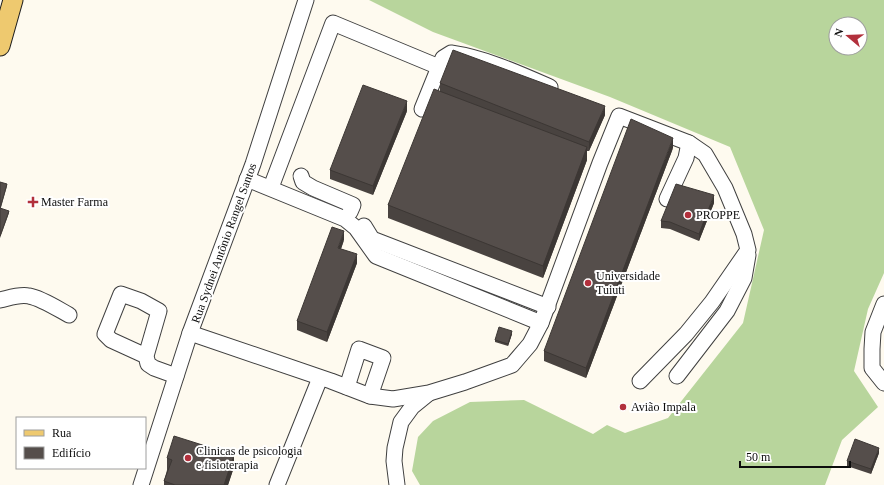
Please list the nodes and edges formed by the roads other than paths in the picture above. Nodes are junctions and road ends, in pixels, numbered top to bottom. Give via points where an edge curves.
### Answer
1 (13, 0) edge
2 (306, 0) edge
3 (0, 46) edge
4 (439, 67) junction
5 (565, 93) edge
6 (422, 109) dead end
7 (689, 142) junction
8 (250, 172) junction
9 (300, 176) dead end
10 (274, 177) junction
11 (667, 199) dead end
12 (350, 212) junction
13 (748, 250) junction
14 (0, 300) edge
15 (884, 304) edge
16 (548, 307) junction
17 (69, 315) dead end
18 (541, 323) junction
19 (190, 334) junction
20 (146, 356) dead end
21 (176, 376) junction
22 (677, 376) dead end
23 (320, 378) junction
24 (640, 381) dead end
25 (884, 383) edge
26 (346, 387) junction
27 (429, 392) junction
28 (370, 396) junction
29 (146, 467) edge
30 (145, 469) edge
31 (140, 485) edge
32 (277, 485) edge
33 (398, 485) edge

1 - 3 main road
2 - 8 street, Rua Sydnei Antônio Rangel Santos
4 - 5 street via 443,58 451,53 460,54 511,70
4 - 6 street
4 - 10 street via 333,23
7 - 11 street via 686,158
7 - 13 street via 705,154 725,188
7 - 16 street via 612,113 597,169
8 - 10 street
8 - 18 street via 345,218 356,228 376,256
8 - 19 street, Rua Sydnei Antônio Rangel Santos
9 - 12 street via 303,182 313,188 353,205
10 - 12 street
12 - 16 street via 362,222 372,239
13 - 22 street via 744,278 727,311
13 - 24 street via 686,334
14 - 17 street via 28,296
15 - 25 street via 873,332 872,349 872,368
16 - 18 street
18 - 27 street via 530,344 512,365
19 - 21 street, Rua Sydnei Antônio Rangel Santos
19 - 23 street
20 - 21 street via 148,364 154,368
21 - 29 street, Rua Sydnei Antônio Rangel Santos
23 - 26 street
23 - 32 street
26 - 28 street
26 - 28 street via 359,349 383,358
27 - 28 street via 393,399
27 - 33 street via 412,407 402,422 394,461
30 - 31 street, Rua Sydnei Antônio Rangel Santos

